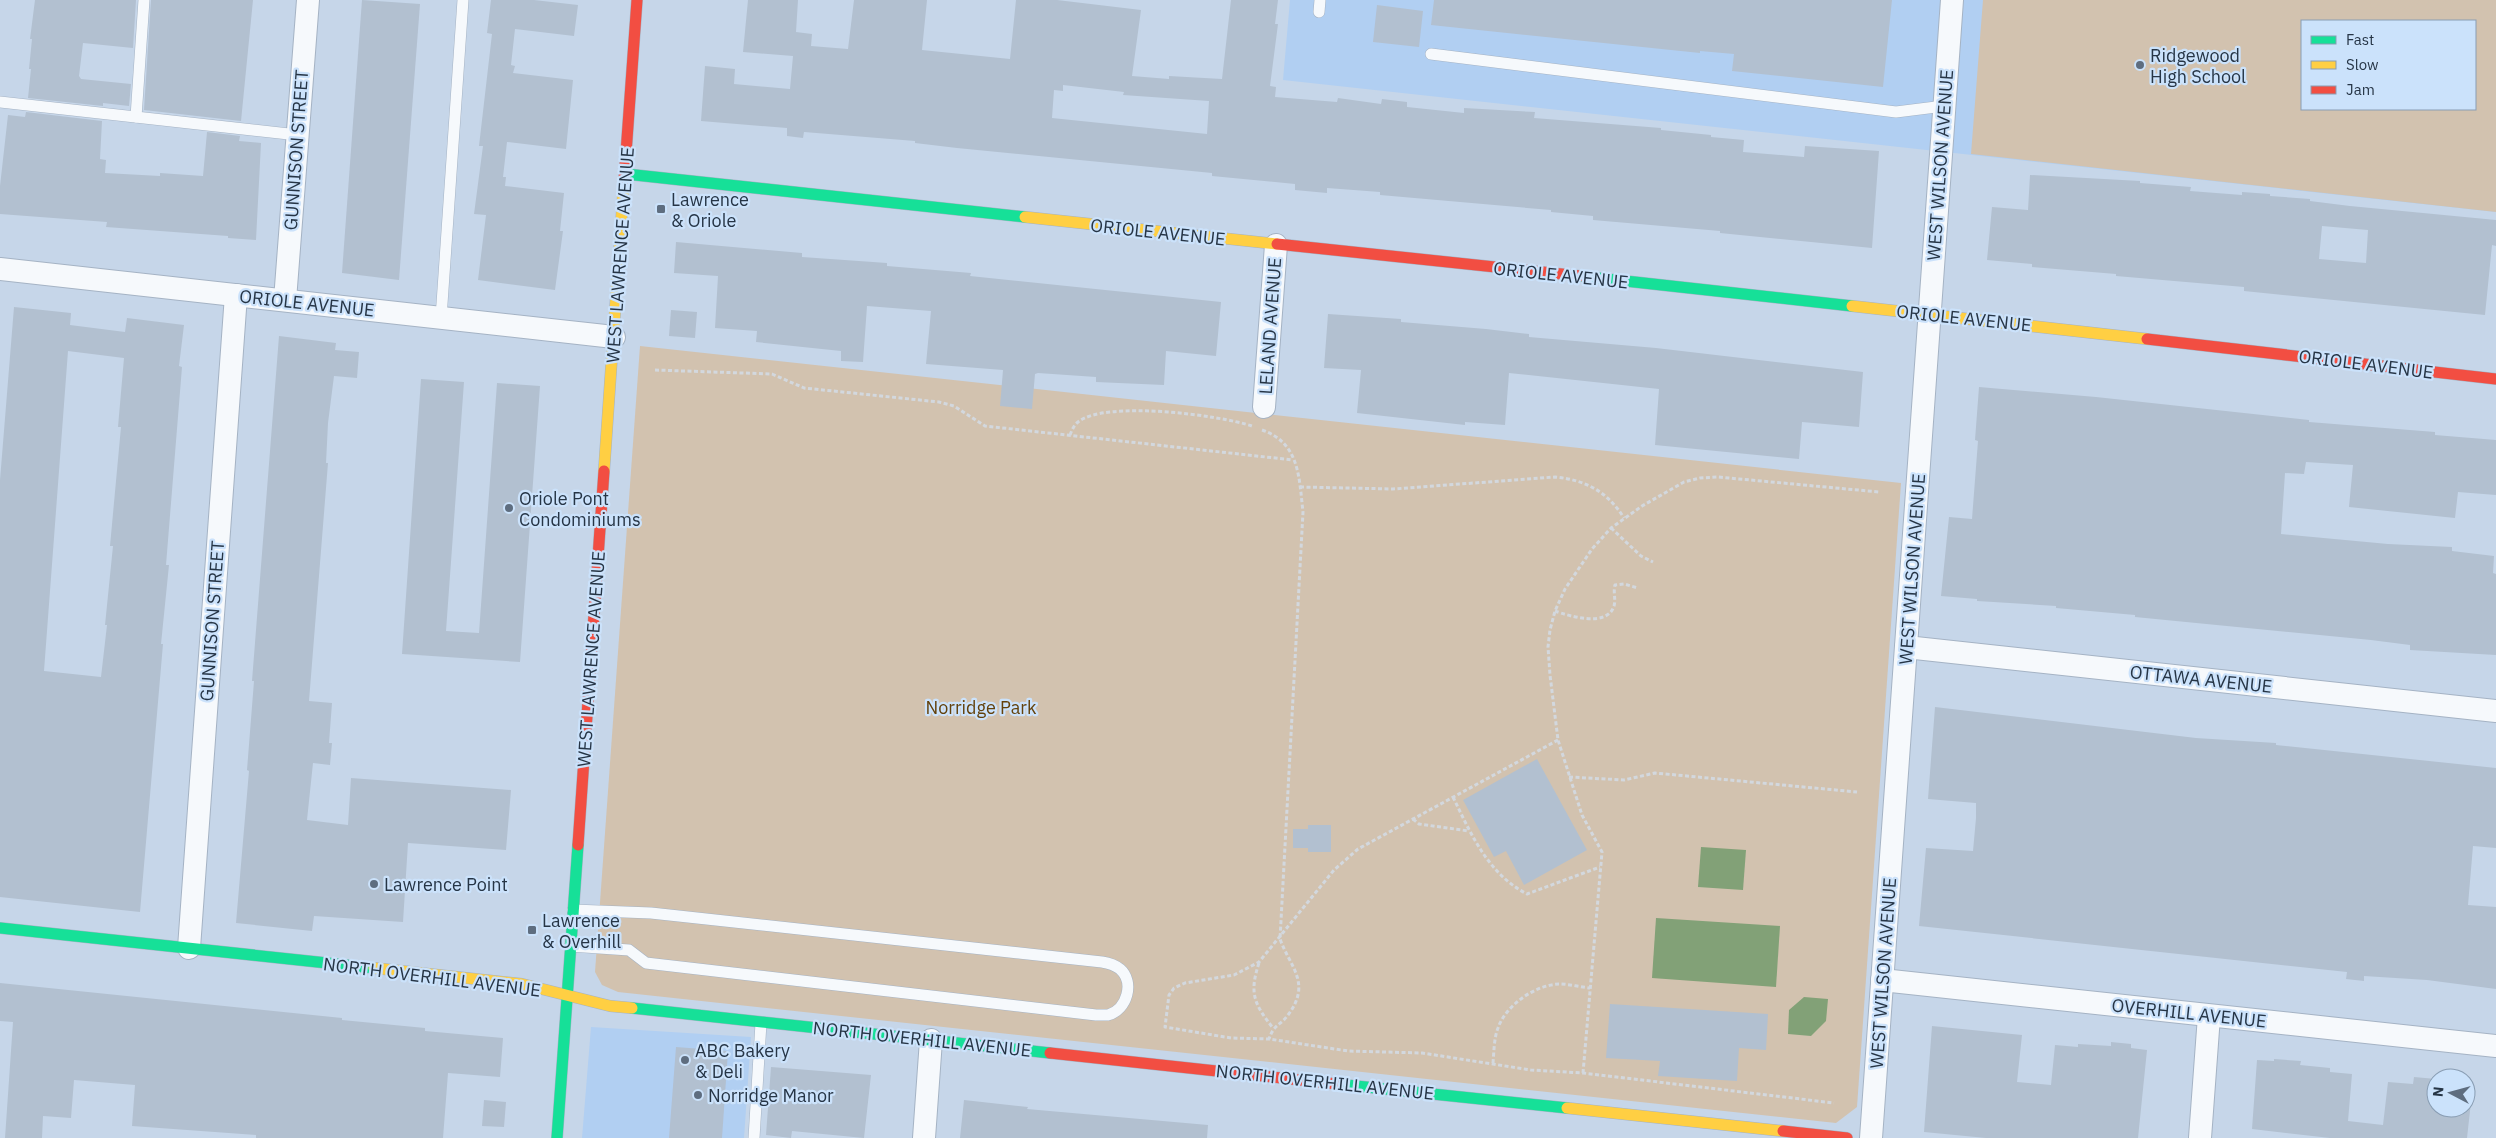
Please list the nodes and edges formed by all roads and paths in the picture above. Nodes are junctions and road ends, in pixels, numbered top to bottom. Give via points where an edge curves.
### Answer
1 (144, 0) edge
2 (308, 0) edge
3 (463, 0) edge
4 (637, 0) edge
5 (1952, 0) edge
6 (1431, 54) dead end
7 (0, 102) edge
8 (1944, 106) junction
9 (136, 117) junction
10 (298, 135) junction
11 (626, 174) junction
12 (1276, 245) junction
13 (0, 268) edge
14 (236, 294) junction
15 (285, 300) junction
16 (1930, 314) junction
17 (441, 318) junction
18 (614, 337) junction
19 (655, 370) dead end
20 (2496, 379) edge
21 (1264, 407) dead end
22 (1070, 435) junction
23 (1294, 460) junction
24 (1300, 487) junction
25 (1879, 492) dead end
26 (1624, 518) junction
27 (1611, 528) junction
28 (1653, 562) dead end
29 (1638, 588) dead end
30 (1555, 611) junction
31 (1906, 647) junction
32 (2496, 711) edge
33 (1558, 740) junction
34 (1570, 777) junction
35 (1857, 792) dead end
36 (1453, 797) junction
37 (1413, 819) junction
38 (1469, 831) junction
39 (1600, 868) junction
40 (573, 910) junction
41 (0, 928) edge
42 (1280, 939) junction
43 (570, 946) junction
44 (189, 948) junction
45 (1259, 962) junction
46 (1882, 980) junction
47 (1590, 988) junction
48 (567, 996) junction
49 (2209, 1016) junction
50 (761, 1022) junction
51 (1272, 1028) junction
52 (1269, 1039) junction
53 (931, 1040) junction
54 (2496, 1046) edge
55 (1492, 1063) junction
56 (1583, 1073) junction
57 (1834, 1103) dead end
58 (557, 1138) edge
59 (754, 1138) edge
60 (924, 1138) edge
61 (1846, 1138) edge
62 (1871, 1138) edge
63 (2200, 1138) edge

1 - 9 lane
2 - 10 street, GUNNISON STREET
3 - 17 lane
4 - 11 street, WEST LAWRENCE AVENUE
5 - 8 street, WEST WILSON AVENUE
6 - 8 lane via 1896,112
7 - 9 lane
8 - 16 street, WEST WILSON AVENUE
9 - 10 lane
10 - 15 street, GUNNISON STREET
11 - 12 street, ORIOLE AVENUE
11 - 18 street, WEST LAWRENCE AVENUE
12 - 16 street, ORIOLE AVENUE
12 - 21 street, LELAND AVENUE
13 - 14 street, ORIOLE AVENUE
14 - 15 street, ORIOLE AVENUE
14 - 44 street, GUNNISON STREET
15 - 17 street, ORIOLE AVENUE
16 - 20 street, ORIOLE AVENUE
16 - 31 street, WEST WILSON AVENUE
17 - 18 street, ORIOLE AVENUE
18 - 40 street, WEST LAWRENCE AVENUE
19 - 22 path via 772,374 804,388 939,402 954,406 985,426
22 - 23 path
22 - 23 path via 1079,421 1096,414 1124,410 1232,420 1274,434 1288,445
23 - 24 path
24 - 26 path via 1392,488 1555,477 1581,481 1593,487 1615,504
24 - 42 path via 1303,512
25 - 26 path via 1700,478 1667,490
26 - 27 path
27 - 28 path via 1641,556
27 - 30 path via 1578,568
29 - 30 path via 1624,584 1615,586 1611,611 1595,618 1578,618
30 - 33 path via 1548,647
31 - 32 street, OTTAWA AVENUE
31 - 46 street, WEST WILSON AVENUE
33 - 34 path
33 - 36 path
34 - 35 path via 1624,780 1655,773
34 - 39 path via 1588,831 1602,852
36 - 37 path
36 - 38 path
37 - 38 path via 1419,824
37 - 42 path via 1345,859
38 - 39 path via 1498,871 1512,886 1527,894
39 - 47 path
40 - 43 street, WEST LAWRENCE AVENUE
40 - 43 lane via 651,913 1102,962 1122,970 1127,978 1128,991 1117,1010 1108,1015 1096,1015 646,963 629,950
41 - 44 street, NORTH OVERHILL AVENUE
42 - 45 path
42 - 51 path via 1286,957 1299,977 1298,990 1288,1015
43 - 48 street, WEST LAWRENCE AVENUE
44 - 48 street, NORTH OVERHILL AVENUE via 522,984
45 - 51 path via 1253,980 1254,996
45 - 52 path via 1234,976 1185,983 1174,988 1169,995 1165,1027 1232,1038
46 - 49 street, OVERHILL AVENUE
46 - 62 street, WEST WILSON AVENUE
47 - 55 path via 1559,984 1546,986 1517,1003 1504,1014 1498,1028
47 - 56 path
48 - 50 street, NORTH OVERHILL AVENUE via 610,1006
48 - 58 street, WEST LAWRENCE AVENUE
49 - 54 street, OVERHILL AVENUE
49 - 63 street
50 - 53 street, NORTH OVERHILL AVENUE
50 - 59 lane
51 - 52 path
52 - 55 path via 1348,1052 1422,1053
53 - 60 street
53 - 61 street, NORTH OVERHILL AVENUE
55 - 56 path via 1531,1070
56 - 57 path

